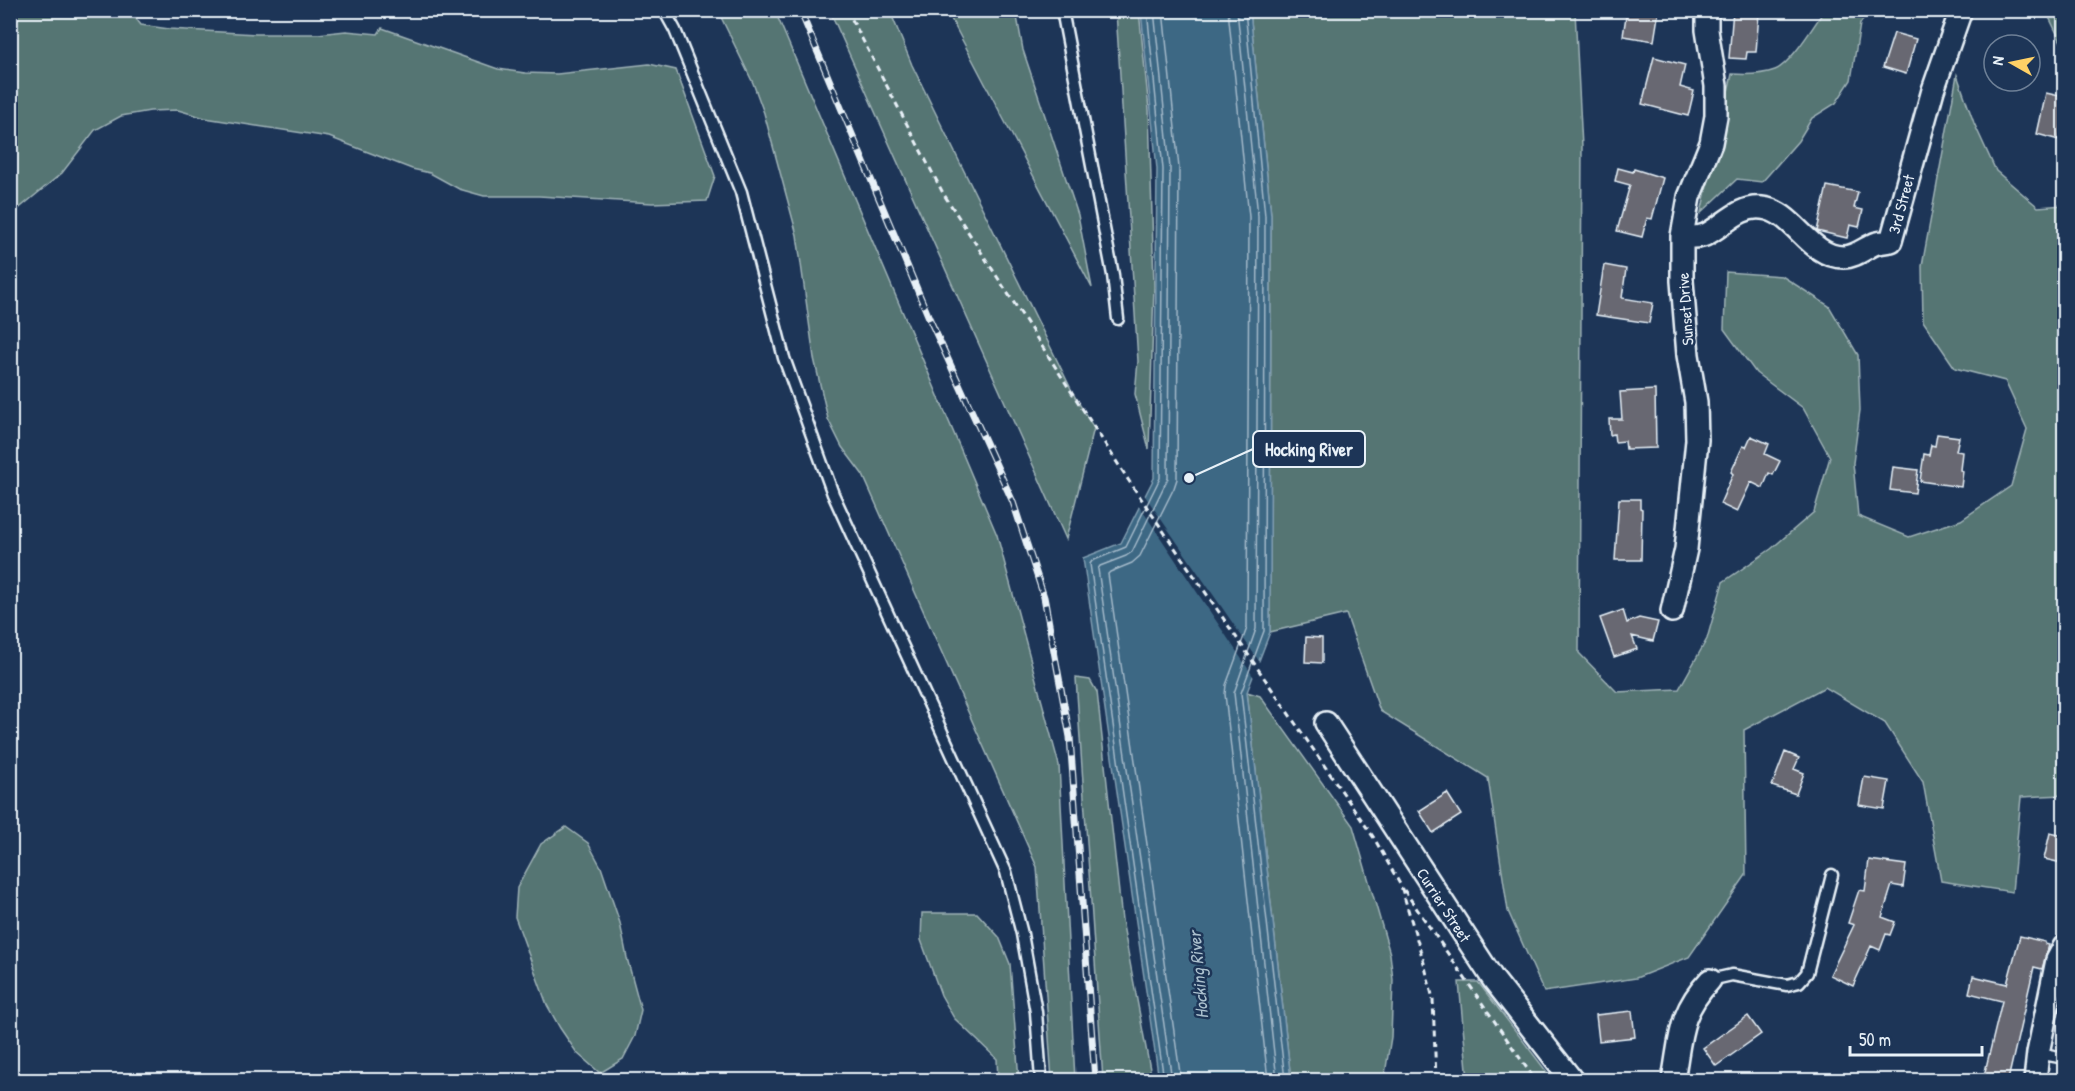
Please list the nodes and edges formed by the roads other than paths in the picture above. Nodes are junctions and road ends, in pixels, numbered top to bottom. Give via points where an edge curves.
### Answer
1 (664, 10) edge
2 (1062, 10) edge
3 (1707, 10) edge
4 (1961, 10) edge
5 (1682, 236) junction
6 (1118, 319) dead end
7 (1672, 611) dead end
8 (1326, 723) dead end
9 (1832, 875) dead end
10 (2064, 947) edge
11 (1710, 980) joint
12 (2038, 1053) junction
13 (2064, 1058) edge
14 (1041, 1080) edge
15 (1572, 1080) edge
16 (1673, 1080) edge
17 (2035, 1080) edge

1 - 14 lane via 741,192 784,358 833,494 1006,872 1036,1012
2 - 6 lane via 1113,274
3 - 5 street, Sunset Drive via 1716,116 1711,143 1689,197
4 - 5 street, 3rd Street via 1933,90 1891,241 1845,257 1830,255 1773,210 1760,207 1747,209 1703,236
5 - 7 street, Sunset Drive via 1684,320 1696,402 1697,440 1686,549
8 - 15 street, Currier Street via 1493,979
9 - 11 lane via 1807,973 1799,982 1787,985 1732,975
10 - 12 street via 2057,960
11 - 16 street via 1690,1004 1684,1020
12 - 13 lane
12 - 17 street

